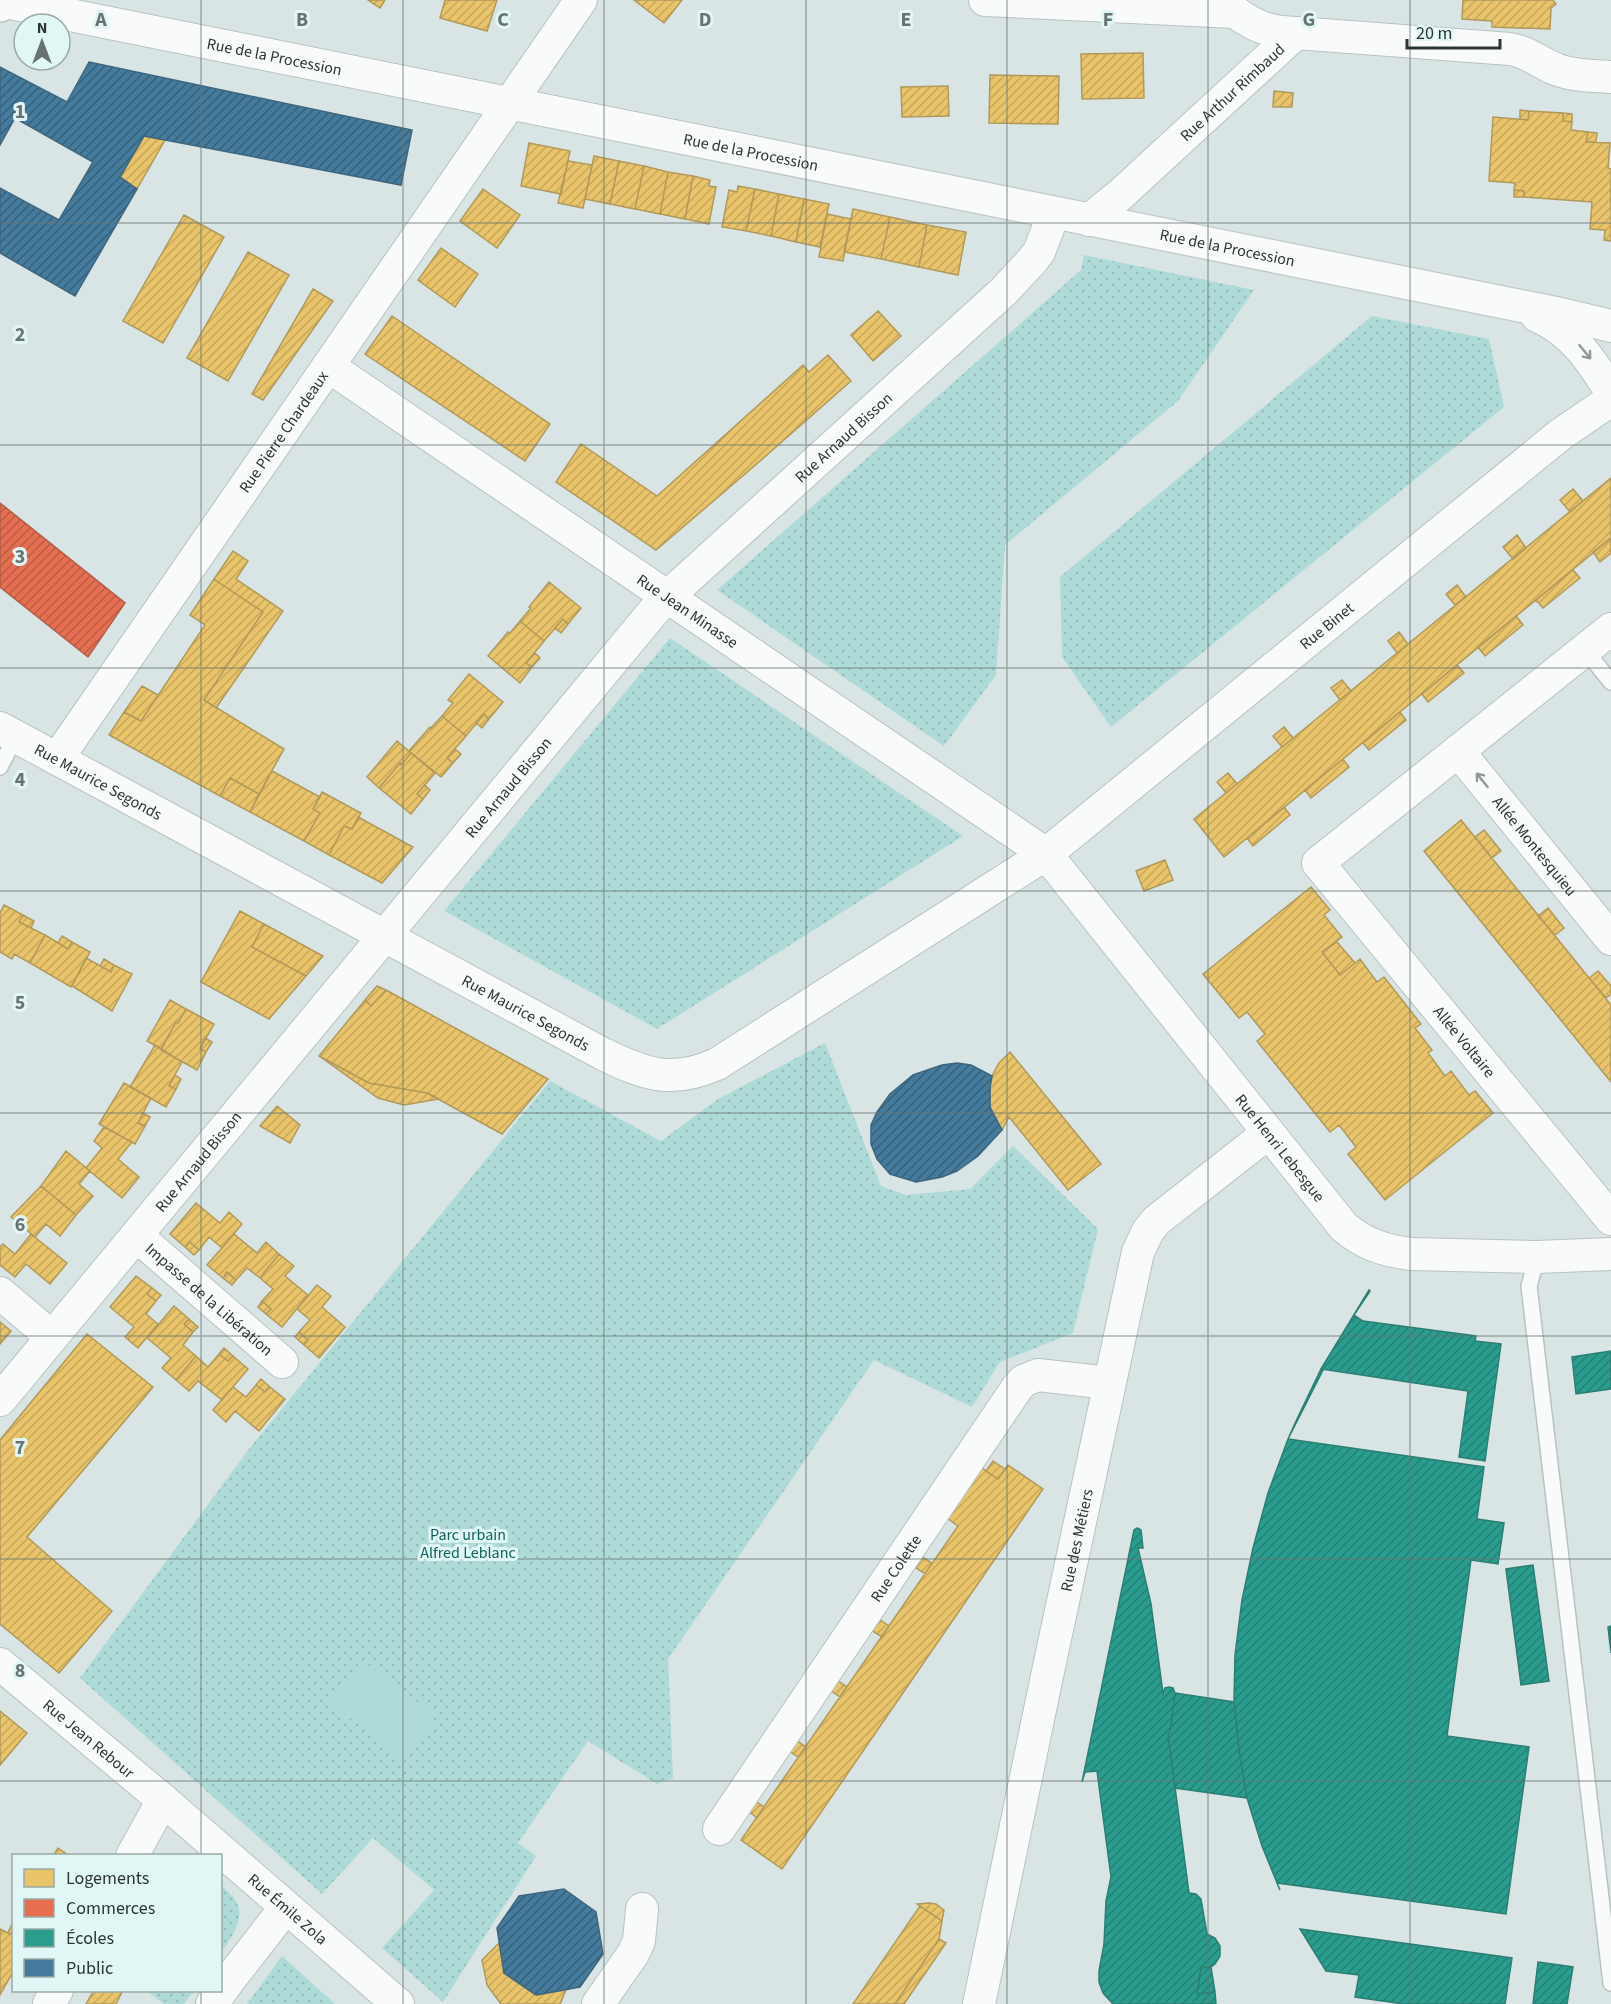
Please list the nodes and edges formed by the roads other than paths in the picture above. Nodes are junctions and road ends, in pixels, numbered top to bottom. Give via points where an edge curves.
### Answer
1 (581, 0) edge
2 (985, 0) edge
3 (2, 2) edge
4 (1235, 6) edge
5 (1296, 33) junction
6 (1611, 77) edge
7 (509, 104) junction
8 (1054, 213) junction
9 (1089, 220) junction
10 (1500, 302) junction
11 (1611, 326) edge
12 (328, 366) junction
13 (1611, 392) edge
14 (1611, 400) edge
15 (667, 597) junction
16 (1611, 629) edge
17 (1585, 650) junction
18 (1611, 682) edge
19 (8, 732) edge
20 (1458, 751) junction
21 (57, 759) junction
22 (0, 767) edge
23 (1046, 854) junction
24 (385, 936) junction
25 (1611, 939) edge
26 (1268, 1133) junction
27 (1611, 1219) edge
28 (137, 1236) junction
29 (1611, 1254) edge
30 (1538, 1257) junction
31 (0, 1293) edge
32 (52, 1337) junction
33 (282, 1362) dead end
34 (1109, 1383) junction
35 (0, 1401) edge
36 (0, 1664) edge
37 (156, 1795) junction
38 (719, 1829) dead end
39 (133, 1854) edge
40 (286, 1907) junction
41 (642, 1910) dead end
42 (1611, 1983) edge
43 (222, 1990) edge
44 (398, 2004) edge
45 (598, 2004) edge
46 (980, 2004) edge

1 - 7 street, Rue Pierre Chardeaux
2 - 4 street
3 - 7 street, Rue de la Procession
4 - 5 street via 1260,28
5 - 6 street, Rue Arthur Rimbaud via 1510,49 1569,73
5 - 9 street, Rue Arthur Rimbaud
7 - 8 street, Rue de la Procession
7 - 12 street, Rue Pierre Chardeaux
8 - 9 street, Rue de la Procession
8 - 15 street, Rue Arnaud Bisson via 1039,252 1004,291
9 - 10 street, Rue de la Procession
10 - 11 street, Rue de la Procession
10 -> 13 street, Rue de la Procession via 1551,322 1565,332 1588,356
12 - 15 street, Rue Jean Minasse
12 - 21 street, Rue Pierre Chardeaux
14 - 23 street, Rue Binet via 1561,434
15 - 23 street, Rue Jean Minasse
15 - 24 street, Rue Arnaud Bisson
16 - 17 street
17 - 18 lane
17 - 20 street
19 - 21 street, Rue Maurice Segonds
19 - 22 lane
25 -> 20 street, Allée Montesquieu
20 - 27 street, Allée Voltaire via 1318,863
21 - 24 street, Rue Maurice Segonds
23 - 24 street, Rue Maurice Segonds via 717,1064 671,1076 622,1064
23 - 26 street, Rue Henri Lebesgue
24 - 28 street, Rue Arnaud Bisson
26 - 30 street, Rue Henri Lebesgue via 1344,1227 1372,1245 1411,1254
26 - 34 street, Rue des Métiers via 1148,1231 1137,1252
28 - 32 street, Rue Arnaud Bisson
28 - 33 street, Impasse de la Libération
29 - 30 street, Rue Henri Lebesgue
30 - 42 lane via 1529,1286
31 - 32 street
32 - 35 street, Rue Arnaud Bisson
34 - 38 street, Rue Colette via 1038,1375 1023,1381
34 - 46 street, Rue des Métiers
36 - 37 street, Rue Jean Rebour
37 - 39 street
37 - 40 street, Rue Émile Zola
40 - 43 street
40 - 44 street, Rue Émile Zola
41 - 45 street via 639,1941 633,1954

